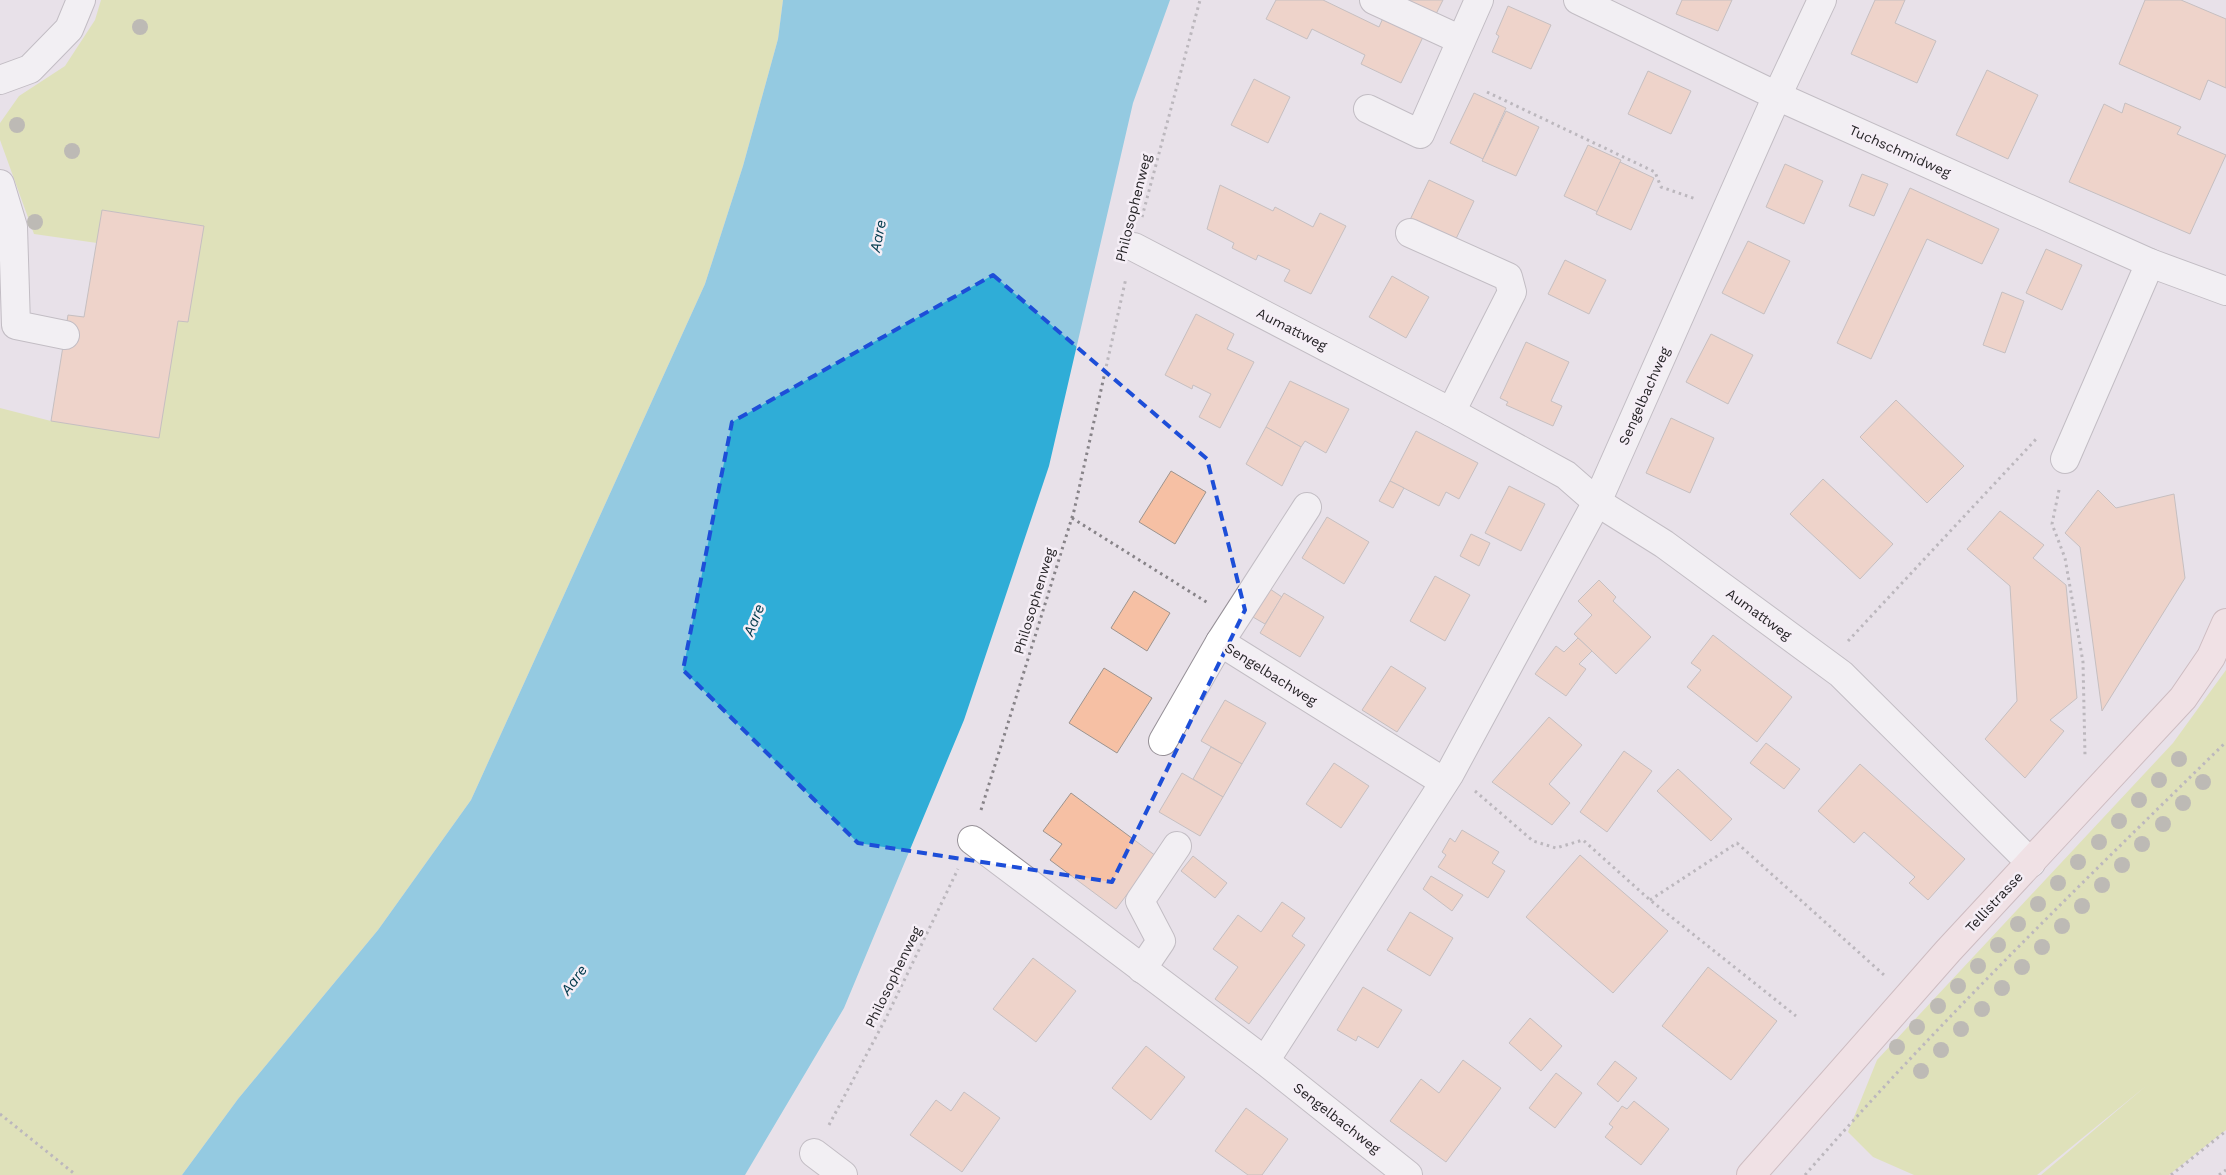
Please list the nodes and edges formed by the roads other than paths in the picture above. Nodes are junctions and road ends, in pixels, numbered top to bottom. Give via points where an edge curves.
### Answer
1 (81, 0) edge
2 (1374, 0) edge
3 (1479, 0) edge
4 (1578, 0) edge
5 (1822, 0) edge
6 (1461, 40) junction
7 (0, 80) edge
8 (1777, 96) junction
9 (1368, 109) dead end
10 (0, 184) edge
11 (1410, 232) dead end
12 (1134, 247) road end
13 (2150, 263) junction
14 (2226, 291) edge
15 (65, 335) dead end
16 (1451, 412) junction
17 (2065, 460) road end
18 (1597, 502) junction
19 (1307, 507) dead end
20 (2226, 623) edge
21 (1220, 642) junction
22 (1163, 741) dead end
23 (1447, 778) junction
24 (972, 840) road end
25 (1177, 846) dead end
26 (2031, 864) junction
27 (1142, 969) junction
28 (1265, 1061) junction
29 (814, 1153) road end
30 (843, 1175) edge
31 (1408, 1175) edge
32 (1752, 1175) edge

1 - 7 street via 68,29 30,69
2 - 6 street
3 - 6 street
4 - 8 street, Tuchschmidweg
5 - 8 street, Sengelbachweg
6 - 9 street via 1420,134
8 - 13 street, Tuchschmidweg
8 - 18 street, Sengelbachweg
10 - 15 street via 13,227 16,325
11 - 16 street via 1508,277 1512,292
12 - 16 street, Aumattweg
13 - 14 street, Tuchschmidweg
13 - 17 street
16 - 18 street, Aumattweg via 1566,475
18 - 23 street, Sengelbachweg
18 - 26 street, Aumattweg via 1664,544 1841,674
19 - 21 street
20 - 26 main road, Tellistrasse via 2211,657 2183,698
21 - 22 street
21 - 23 street, Sengelbachweg
23 - 28 street, Sengelbachweg
24 - 27 street, Sengelbachweg
25 - 27 street via 1140,902 1162,941
26 - 32 main road, Tellistrasse via 1908,997
27 - 28 street, Sengelbachweg
28 - 31 street, Sengelbachweg
29 - 30 street

